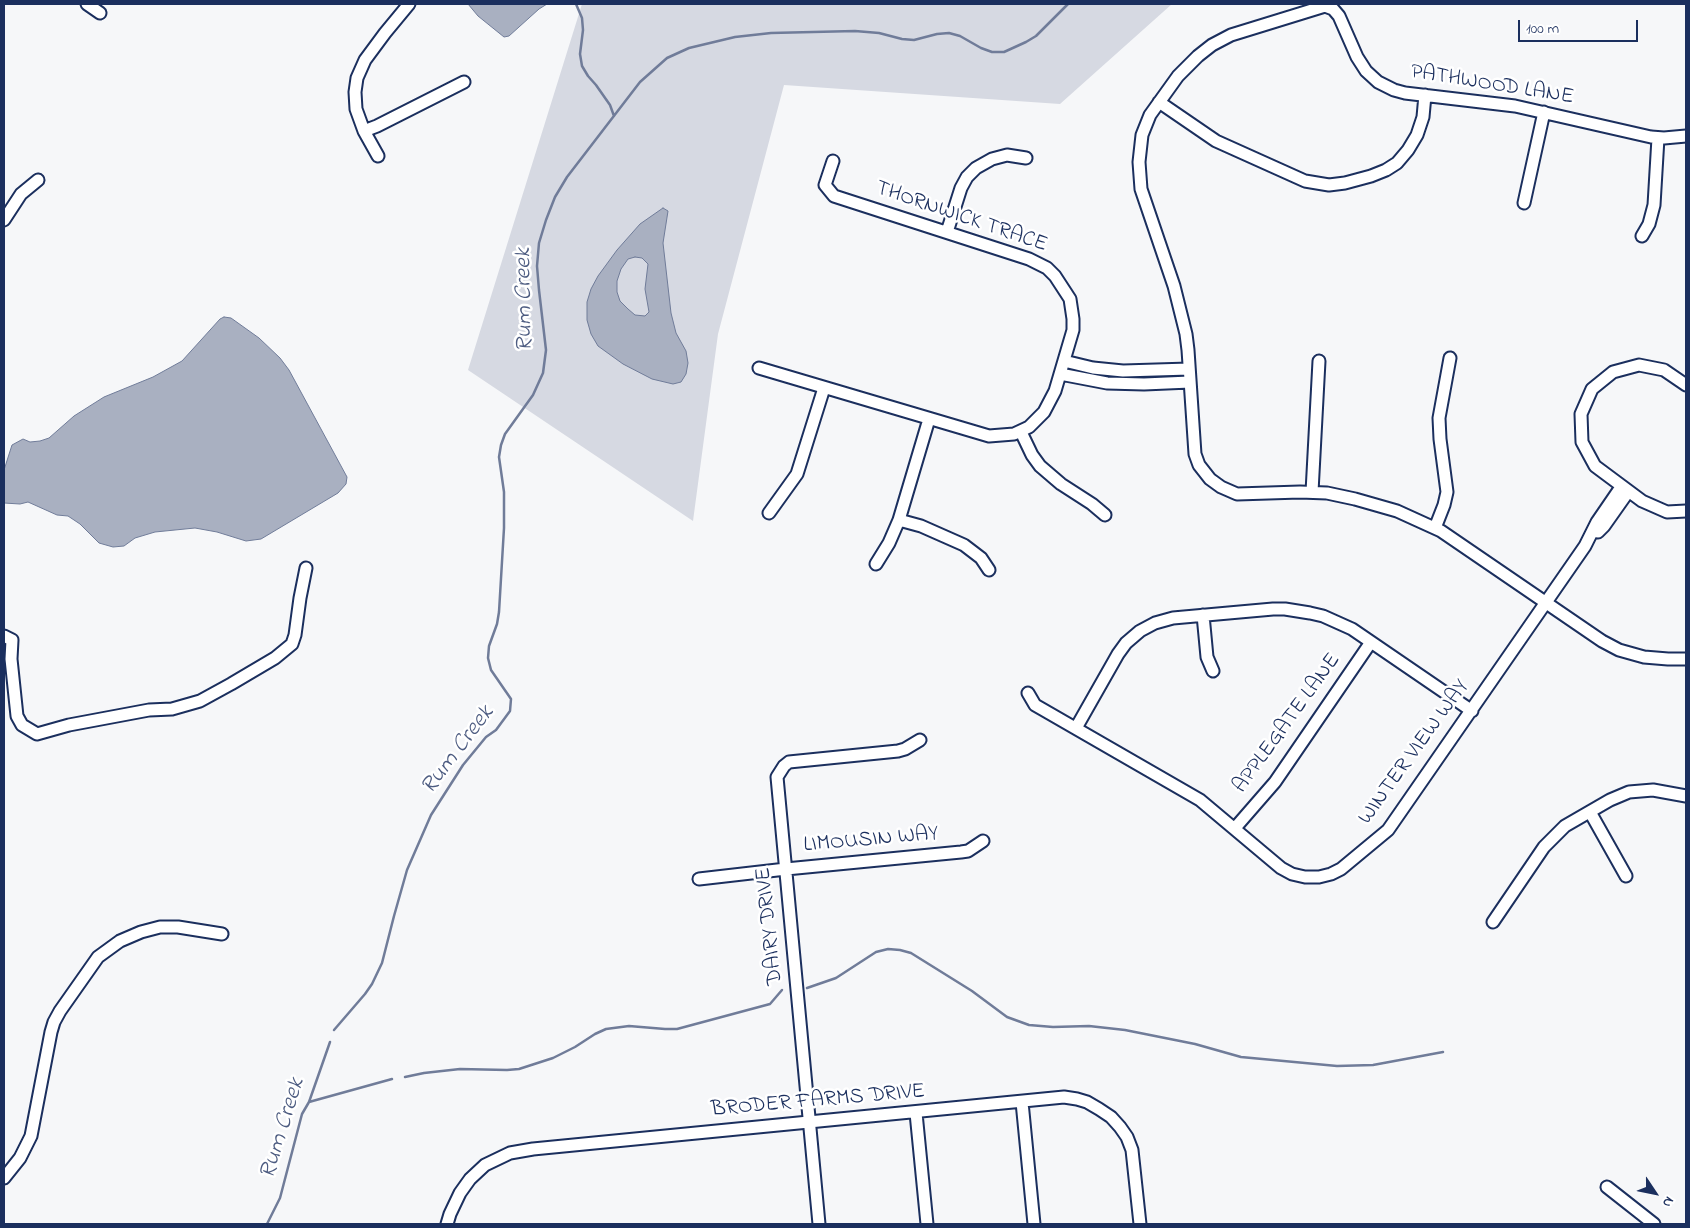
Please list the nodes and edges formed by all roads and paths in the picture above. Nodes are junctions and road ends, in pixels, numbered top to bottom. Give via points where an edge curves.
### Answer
1 (87, 4) edge
2 (409, 4) edge
3 (100, 13) dead end
4 (464, 82) dead end
5 (1425, 95) junction
6 (1159, 102) junction
7 (1544, 112) junction
8 (364, 131) junction
9 (1686, 136) edge
10 (1658, 138) junction
11 (378, 156) dead end
12 (1026, 158) dead end
13 (833, 160) dead end
14 (38, 180) dead end
15 (1524, 203) dead end
16 (4, 220) edge
17 (947, 232) junction
18 (1642, 236) dead end
19 (1450, 358) dead end
20 (1064, 361) junction
21 (1320, 361) dead end
22 (760, 368) dead end
23 (1189, 369) junction
24 (1124, 371) junction
25 (1060, 374) junction
26 (1190, 382) junction
27 (1125, 383) junction
28 (1686, 385) edge
29 (824, 388) junction
30 (928, 420) junction
31 (1020, 432) junction
32 (1625, 489) junction
33 (1312, 492) junction
34 (1686, 511) edge
35 (769, 513) dead end
36 (1105, 515) dead end
37 (899, 520) junction
38 (1435, 528) junction
39 (876, 564) dead end
40 (306, 568) dead end
41 (990, 570) dead end
42 (1546, 604) junction
43 (1202, 616) junction
44 (4, 636) edge
45 (1372, 642) junction
46 (1686, 659) edge
47 (1213, 671) dead end
48 (1028, 693) dead end
49 (1472, 710) junction
50 (1076, 728) junction
51 (920, 740) dead end
52 (1686, 796) edge
53 (1590, 812) junction
54 (1235, 828) junction
55 (983, 841) dead end
56 (786, 869) junction
57 (1626, 876) dead end
58 (699, 879) dead end
59 (1493, 922) dead end
60 (222, 934) dead end
61 (1022, 1102) junction
62 (916, 1113) junction
63 (810, 1123) junction
64 (4, 1178) edge
65 (1607, 1187) dead end
66 (448, 1224) edge
67 (819, 1224) edge
68 (927, 1224) edge
69 (1034, 1224) edge
70 (1140, 1224) edge
71 (1654, 1224) edge

1 - 3 street
2 - 8 street via 365,60 357,78 356,109
4 - 8 street
5 - 6 street via 1417,135 1397,163 1372,176 1329,185 1305,181 1216,140
5 - 6 street, PATHWOOD LANE via 1394,90 1378,82 1360,64 1340,16 1333,8 1321,6 1219,41 1188,64
5 - 7 street, PATHWOOD LANE
6 - 23 street via 1142,135 1139,174 1181,309
7 - 10 street, PATHWOOD LANE
7 - 15 street
8 - 11 street
9 - 10 street, PATHWOOD LANE
10 - 18 street via 1654,205
12 - 17 street via 1013,155 998,157 976,168 961,188
13 - 17 street, THORNWICK TRACE via 824,185 834,196
14 - 16 street via 21,194
17 - 20 street, THORNWICK TRACE via 1029,260 1047,268 1055,276 1073,310 1073,330
19 - 38 street via 1439,418 1447,492
20 - 24 street
20 - 25 street, THORNWICK TRACE
21 - 33 street
22 - 29 street, THORNWICK TRACE
23 - 24 street
23 - 26 street
24 - 27 street
25 - 27 street via 1092,381
25 - 31 street, THORNWICK TRACE via 1044,412
26 - 27 street
26 - 33 street via 1195,454 1210,479 1221,488 1237,494
28 - 32 street via 1664,370 1639,365 1613,372 1592,389 1580,414 1582,442 1595,466
29 - 30 street, THORNWICK TRACE
29 - 35 street via 797,474
30 - 31 street, THORNWICK TRACE via 984,436
30 - 37 street
31 - 36 street via 1040,466
32 - 34 street via 1667,512
32 - 42 street, WINTER VIEW WAY via 1604,526 1589,541
33 - 38 street via 1368,502
37 - 39 street
37 - 41 street via 964,545
38 - 42 street
40 - 44 street via 292,644 276,658 200,701 172,708 69,725 37,734 22,725 17,716 12,640
42 - 46 street via 1619,650 1650,658
42 - 49 street, WINTER VIEW WAY
43 - 45 street via 1273,609 1297,610 1338,622
43 - 47 street via 1206,657
43 - 50 street via 1163,620 1132,637 1118,654
45 - 49 street
45 - 54 street, APPLEGATE LANE via 1275,782
48 - 50 street, WINTER VIEW WAY via 1035,704
49 - 54 street, WINTER VIEW WAY via 1388,830 1331,874 1313,878 1286,871
50 - 54 street, WINTER VIEW WAY via 1188,793
51 - 56 street, DAIRY DRIVE via 898,751 796,761 784,766 777,777
52 - 53 street via 1652,790 1635,791 1618,796
53 - 57 street
53 - 59 street via 1565,826 1549,841
55 - 56 street, LIMOUSIN WAY via 961,852
56 - 58 street, LIMOUSIN WAY
56 - 63 street, DAIRY DRIVE
60 - 64 street via 178,927 155,928 120,941 98,957 54,1022 31,1136 20,1158
61 - 62 street, BRODER FARMS DRIVE
61 - 69 street
61 - 70 street, BRODER FARMS DRIVE via 1064,1097 1077,1099 1111,1117 1132,1150
62 - 63 street, BRODER FARMS DRIVE
62 - 68 street
63 - 66 street, BRODER FARMS DRIVE via 510,1153 484,1165 470,1179 460,1192
63 - 67 street, DAIRY DRIVE
65 - 71 street

